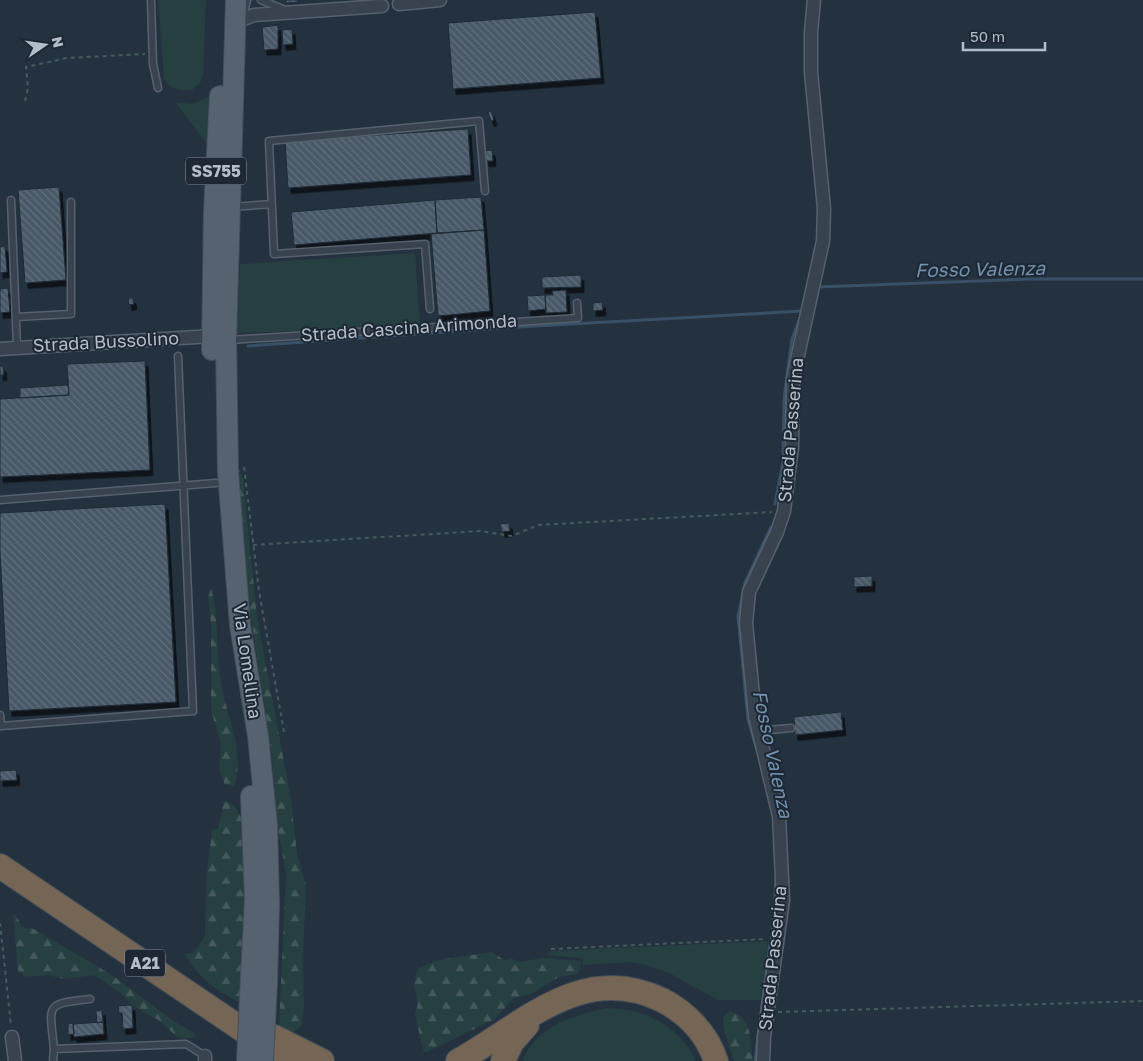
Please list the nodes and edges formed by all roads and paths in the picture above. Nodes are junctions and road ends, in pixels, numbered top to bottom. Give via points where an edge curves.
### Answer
1 (151, 0) edge
2 (223, 0) edge
3 (236, 0) edge
4 (247, 0) edge
5 (261, 0) edge
6 (348, 0) edge
7 (440, 0) edge
8 (814, 0) edge
9 (376, 2) edge
10 (402, 2) edge
11 (342, 5) junction
12 (328, 10) junction
13 (294, 12) junction
14 (239, 20) junction
15 (152, 54) junction
16 (158, 88) dead end
17 (25, 101) dead end
18 (485, 191) dead end
19 (10, 200) dead end
20 (71, 202) dead end
21 (272, 204) junction
22 (230, 207) junction
23 (577, 303) dead end
24 (430, 309) dead end
25 (16, 317) junction
26 (217, 340) junction
27 (18, 348) junction
28 (0, 349) edge
29 (178, 356) dead end
30 (244, 460) dead end
31 (216, 483) junction
32 (184, 485) junction
33 (0, 500) edge
34 (784, 511) junction
35 (253, 545) junction
36 (0, 715) edge
37 (791, 728) dead end
38 (758, 731) junction
39 (284, 732) dead end
40 (0, 866) edge
41 (0, 884) edge
42 (0, 923) edge
43 (778, 938) junction
44 (551, 949) dead end
45 (169, 979) junction
46 (259, 980) junction
47 (90, 999) dead end
48 (1143, 1001) edge
49 (550, 1003) junction
50 (767, 1012) junction
51 (12, 1037) joint
52 (54, 1049) junction
53 (205, 1058) edge
54 (15, 1061) edge
55 (53, 1061) edge
56 (246, 1061) edge
57 (262, 1061) edge
58 (289, 1061) edge
59 (322, 1061) edge
60 (458, 1061) edge
61 (503, 1061) edge
62 (716, 1061) edge
63 (763, 1061) edge

1 - 15 lane
2 - 26 main road, SS755 via 214,212
3 - 14 main road, SS755
4 - 14 lane
5 - 13 lane
6 - 11 lane
7 - 10 street
8 - 34 street, Strada Passerina via 810,32 811,72 824,208 823,241 793,378 792,447
9 - 10 street
9 - 11 lane
9 - 12 street
11 - 12 lane
12 - 13 street
13 - 14 street via 254,15
14 - 22 main road, SS755
15 - 16 lane
15 - 17 path via 66,58 26,68 28,88
18 - 21 lane via 479,121 269,141
19 - 25 lane
20 - 25 lane via 70,314
21 - 22 lane
21 - 24 lane via 274,254 425,244
22 - 26 main road, SS755
23 - 26 lane, Strada Cascina Arimonda via 578,318
25 - 27 lane
26 - 27 street, Strada Bussolino
26 - 31 main road, Via Lomellina
26 - 46 main road, Via Lomellina via 234,572 258,736 267,826 269,904
27 - 28 street, Strada Bussolino
29 - 32 lane
30 - 35 path
31 - 32 lane
31 - 46 main road, Via Lomellina via 226,616 246,747 253,820
32 - 33 lane
32 - 36 lane via 193,711 1,726
34 - 35 path via 538,525 512,536 480,530
34 - 38 street, Strada Passerina via 749,592 746,623
35 - 39 path
37 - 38 lane
38 - 43 street, Strada Passerina via 779,816 783,900
40 - 45 highway, A21
41 - 57 highway, A21
42 - 51 path
43 - 44 path
43 - 50 street, Strada Passerina
45 - 58 highway, A21
45 - 59 highway
46 - 56 main road, bridge
46 - 57 main road, bridge
47 - 52 lane via 59,1002 53,1006 50,1013
48 - 50 path
49 - 60 highway
49 - 61 highway via 512,1042
49 - 62 highway via 584,990 604,987 643,992 675,1007 693,1022 712,1047
50 - 63 street, Strada Passerina
51 - 54 street
52 - 53 lane via 186,1044
52 - 55 lane

